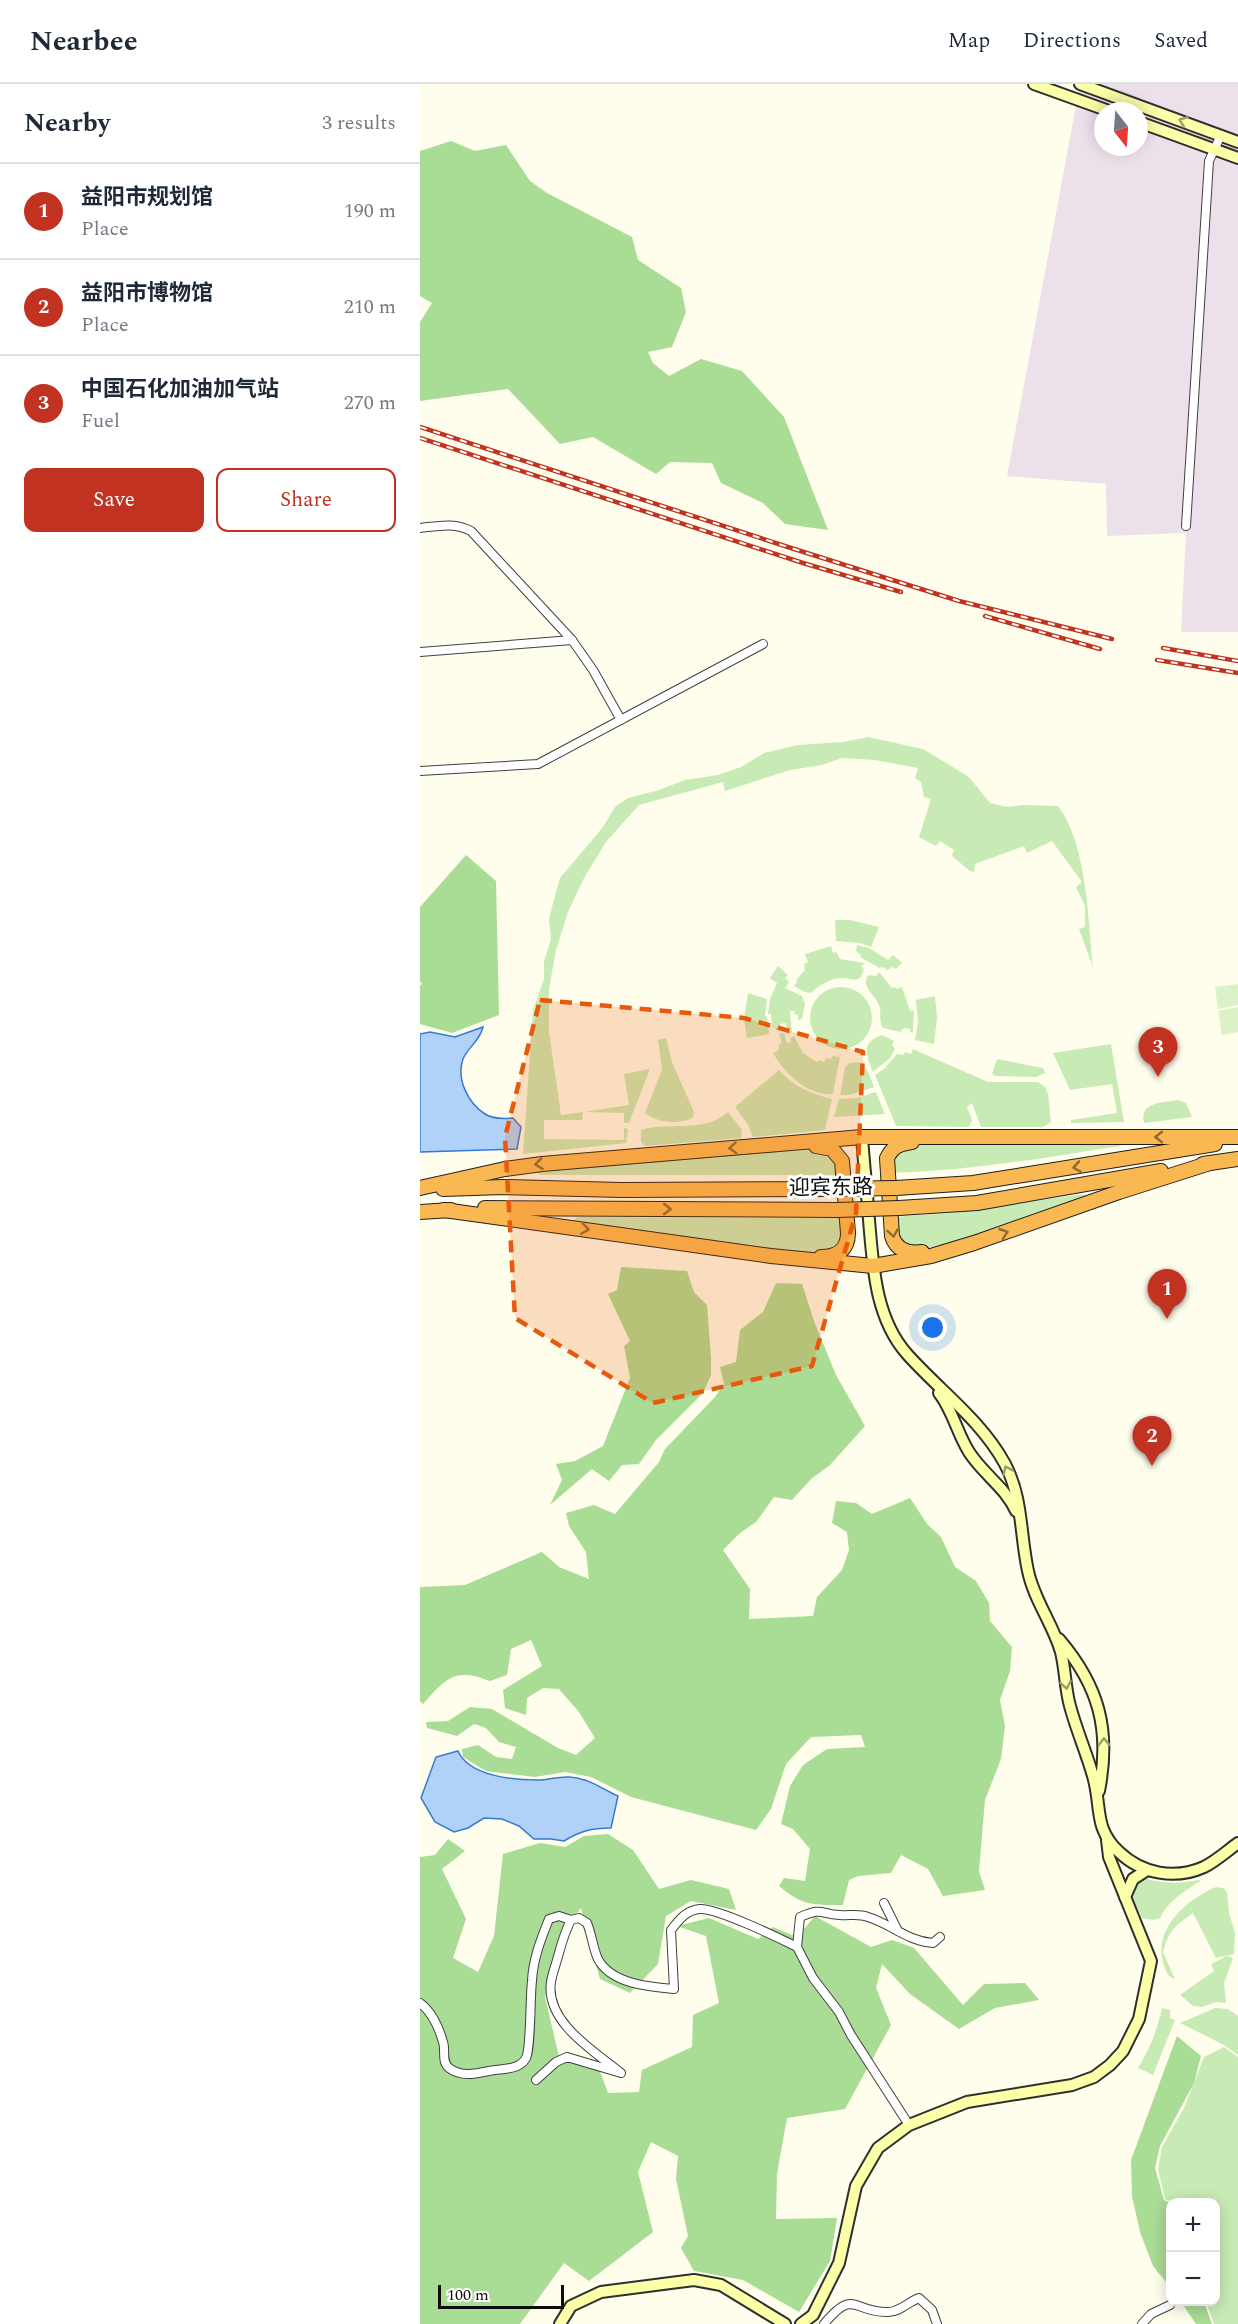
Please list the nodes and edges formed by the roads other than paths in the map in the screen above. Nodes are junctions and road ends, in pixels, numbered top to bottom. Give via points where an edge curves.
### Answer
1 (1034, 84) edge
2 (1080, 84) edge
3 (1094, 106) edge
4 (1148, 125) edge
5 (1221, 135) junction
6 (1238, 142) edge
7 (1213, 149) junction
8 (1238, 158) edge
9 (1186, 526) dead end
10 (420, 528) edge
11 (572, 640) junction
12 (763, 644) dead end
13 (420, 652) edge
14 (621, 720) junction
15 (420, 771) edge
16 (862, 1137) junction
17 (968, 1137) junction
18 (1238, 1139) edge
19 (774, 1144) junction
20 (1238, 1159) edge
21 (1210, 1163) junction
22 (420, 1189) edge
23 (444, 1210) junction
24 (420, 1212) edge
25 (974, 1243) junction
26 (771, 1256) junction
27 (873, 1266) junction
28 (922, 1369) junction
29 (1022, 1525) junction
30 (1051, 1629) junction
31 (1096, 1800) junction
32 (1107, 1839) junction
33 (1238, 1843) edge
34 (1147, 1870) junction
35 (1125, 1897) junction
36 (884, 1903) dead end
37 (571, 1920) junction
38 (898, 1930) junction
39 (940, 1937) dead end
40 (797, 1947) junction
41 (420, 2003) edge
42 (536, 2080) dead end
43 (909, 2125) junction
44 (1168, 2306) edge
45 (560, 2324) edge
46 (785, 2324) edge
47 (801, 2324) edge
48 (824, 2324) edge
49 (937, 2324) edge
50 (1142, 2324) edge

1 - 3 street
5 -> 2 street
4 - 7 street
5 - 6 street
5 - 7 street
7 - 8 street
7 - 9 street via 1209,161
10 - 11 street via 451,525 471,531
11 - 13 street
11 - 14 street
12 - 14 street
14 - 15 street via 538,764
16 - 17 highway
16 - 19 highway
16 - 27 street
18 -> 17 highway
17 -> 25 highway via 897,1144 886,1164 892,1236 899,1248 915,1253
18 -> 22 highway, 迎宾东路, bridge via 973,1183 896,1188
19 -> 22 highway via 542,1164
19 - 26 highway via 826,1147 838,1155 842,1161 848,1241 833,1257
20 - 21 highway, 迎宾东路
23 -> 21 highway, 迎宾东路, bridge via 899,1208 977,1203
25 -> 21 highway
23 - 24 highway, 迎宾东路
23 -> 26 highway
25 - 27 highway via 931,1256
26 - 27 highway
27 - 28 street via 877,1294 891,1330
28 - 29 street via 952,1413 967,1449 1007,1494
29 -> 28 street via 1017,1493 994,1447
29 - 30 street via 1028,1571
30 -> 31 street via 1060,1649 1069,1703 1094,1779
31 -> 30 street via 1104,1754 1102,1720 1090,1683
31 - 32 street
32 - 34 street via 1130,1862
32 - 35 street via 1109,1857
33 - 34 street via 1192,1872
34 - 35 street via 1133,1880
35 - 43 street via 1151,1961 1136,2026 1110,2066 1072,2085 980,2098
36 - 38 street
37 - 40 street via 579,1918 588,1923 598,1960 616,1977 641,1986 674,1989 671,1930 684,1914 702,1909
37 - 41 street via 549,1919 538,1948 532,1978 530,2044 526,2059 517,2067 469,2076 449,2067 436,2023
37 - 42 street via 551,1984 552,2002 569,2031 621,2073 567,2058 556,2062
38 - 39 street via 918,1942 933,1943
38 - 40 street via 869,1917 816,1910 800,1917
40 - 43 street
43 - 47 street via 878,2148 855,2186 839,2263 813,2315
44 - 50 street via 1150,2314
45 - 46 street via 571,2306 601,2292 694,2280 721,2285
48 - 49 street via 839,2307 848,2304 887,2312 919,2298 932,2310

